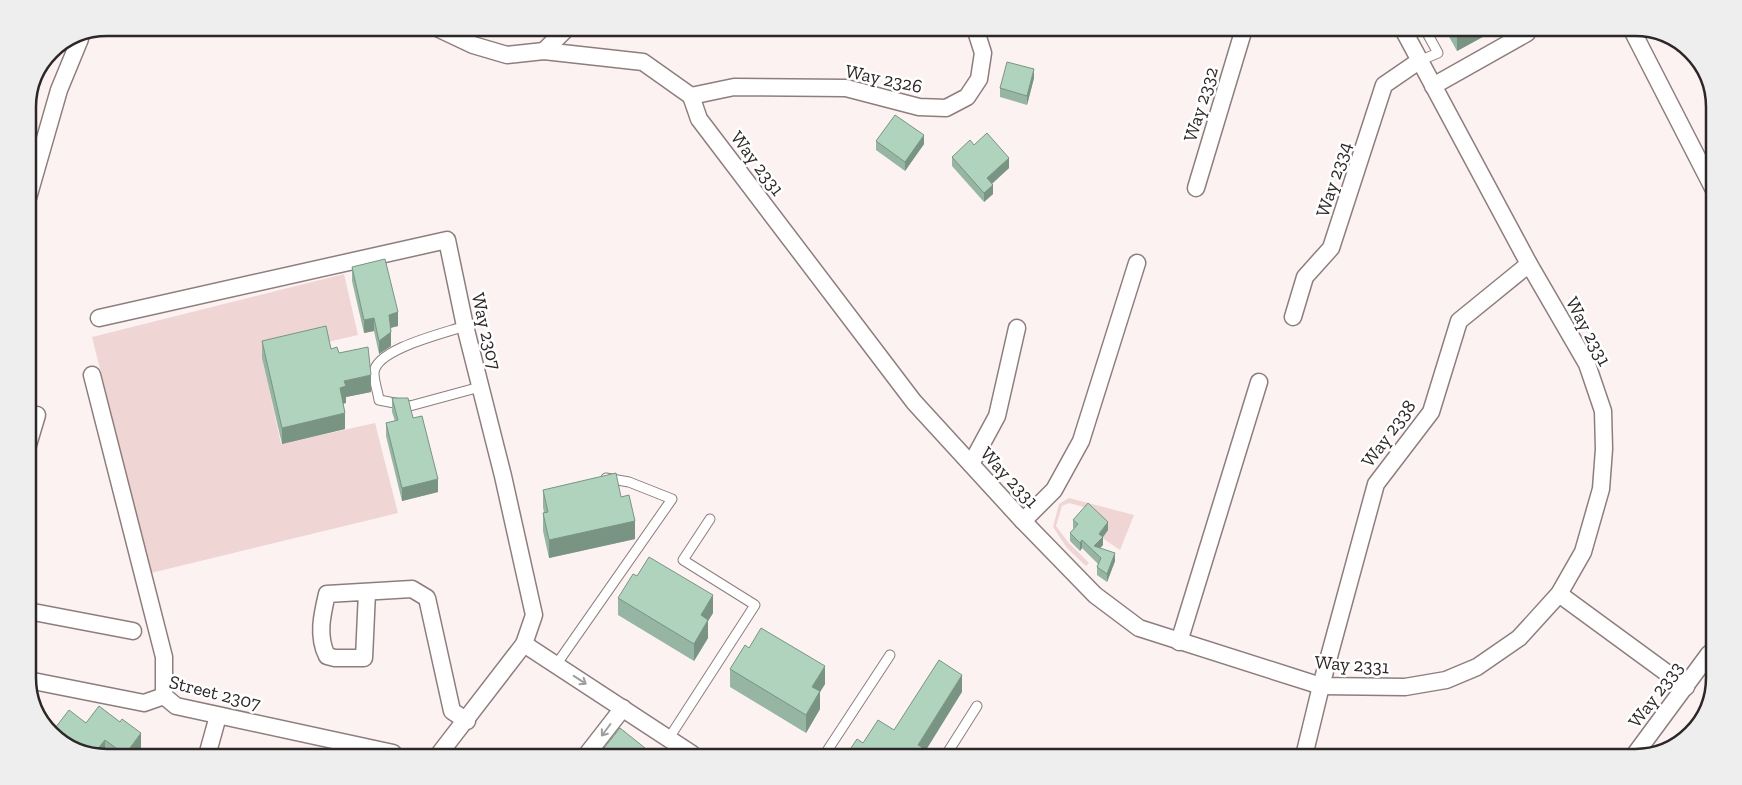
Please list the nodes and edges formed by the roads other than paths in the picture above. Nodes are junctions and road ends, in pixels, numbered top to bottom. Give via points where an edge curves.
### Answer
1 (454, 36) edge
2 (559, 36) edge
3 (978, 36) edge
4 (1242, 36) edge
5 (1406, 36) edge
6 (1428, 36) edge
7 (1522, 36) edge
8 (1635, 36) edge
9 (78, 43) edge
10 (544, 51) junction
11 (1419, 61) junction
12 (1433, 86) junction
13 (691, 96) junction
14 (36, 170) edge
15 (1706, 173) edge
16 (1196, 188) dead end
17 (1138, 263) dead end
18 (1529, 264) junction
19 (1293, 317) dead end
20 (99, 318) dead end
21 (465, 326) junction
22 (1017, 328) dead end
23 (92, 375) dead end
24 (1259, 382) dead end
25 (480, 387) junction
26 (971, 464) junction
27 (593, 479) edge
28 (710, 519) dead end
29 (1023, 521) junction
30 (367, 592) junction
31 (1559, 594) junction
32 (36, 613) edge
33 (133, 632) dead end
34 (1179, 642) junction
35 (524, 644) junction
36 (890, 655) dead end
37 (1706, 658) edge
38 (556, 665) junction
39 (36, 682) edge
40 (1321, 686) junction
41 (1686, 687) junction
42 (164, 696) junction
43 (977, 706) dead end
44 (623, 708) junction
45 (218, 716) junction
46 (467, 721) junction
47 (669, 738) junction
48 (1639, 748) edge
49 (209, 749) edge
50 (378, 749) edge
51 (443, 749) edge
52 (591, 749) edge
53 (685, 749) edge
54 (828, 749) edge
55 (950, 749) edge
56 (1306, 749) edge

1 - 10 street via 507,55
2 - 10 street
3 - 13 street, Way 2326 via 983,53 979,79 967,97 946,108 919,107 846,88 734,86
4 - 16 street, Way 2332
5 - 11 street, Way 2331
6 - 11 lane via 1438,53
7 - 12 street
8 - 15 street
9 - 14 street via 59,90
10 - 13 street via 643,62
11 - 12 street, Way 2331
11 - 19 street, Way 2334 via 1384,85 1331,248 1305,277
12 - 18 street, Way 2331
13 - 26 street, Way 2331 via 699,119 914,402
17 - 29 street via 1081,441 1054,490
18 - 31 street, Way 2331 via 1587,364 1602,411 1601,489 1583,552
18 - 40 street, Way 2338 via 1460,321 1431,412 1376,484
20 - 21 street, Way 2307 via 447,240
21 - 25 street, Way 2307
21 - 25 lane via 399,348 379,362 374,372 379,400 410,406
22 - 26 street via 997,416
23 - 42 street via 164,657
24 - 34 street
25 - 35 street, Way 2307 via 534,615
26 - 29 street, Way 2331
27 - 38 lane via 602,477 629,482 672,499
28 - 47 lane via 683,560 755,605
29 - 34 street, Way 2331 via 1095,595 1139,628
30 - 30 street via 364,658 327,656 321,644 322,614 327,594
30 - 46 street via 412,589 427,598 452,711
31 - 40 street, Way 2331 via 1519,638 1478,667 1446,680 1405,687
31 - 41 street
32 - 33 street
34 - 40 street, Way 2331
35 - 38 street
35 - 46 street, Way 2307
36 - 54 lane
37 - 41 street, Way 2333
38 -> 44 street
39 - 42 street, Street 2307 via 144,703
40 - 56 street
41 - 48 street, Way 2333
42 - 45 street, Street 2307 via 176,706
43 - 55 lane
44 - 47 street
44 -> 52 street
45 - 49 street
45 - 50 street, Street 2307
46 - 51 street, Way 2307
47 - 53 street

